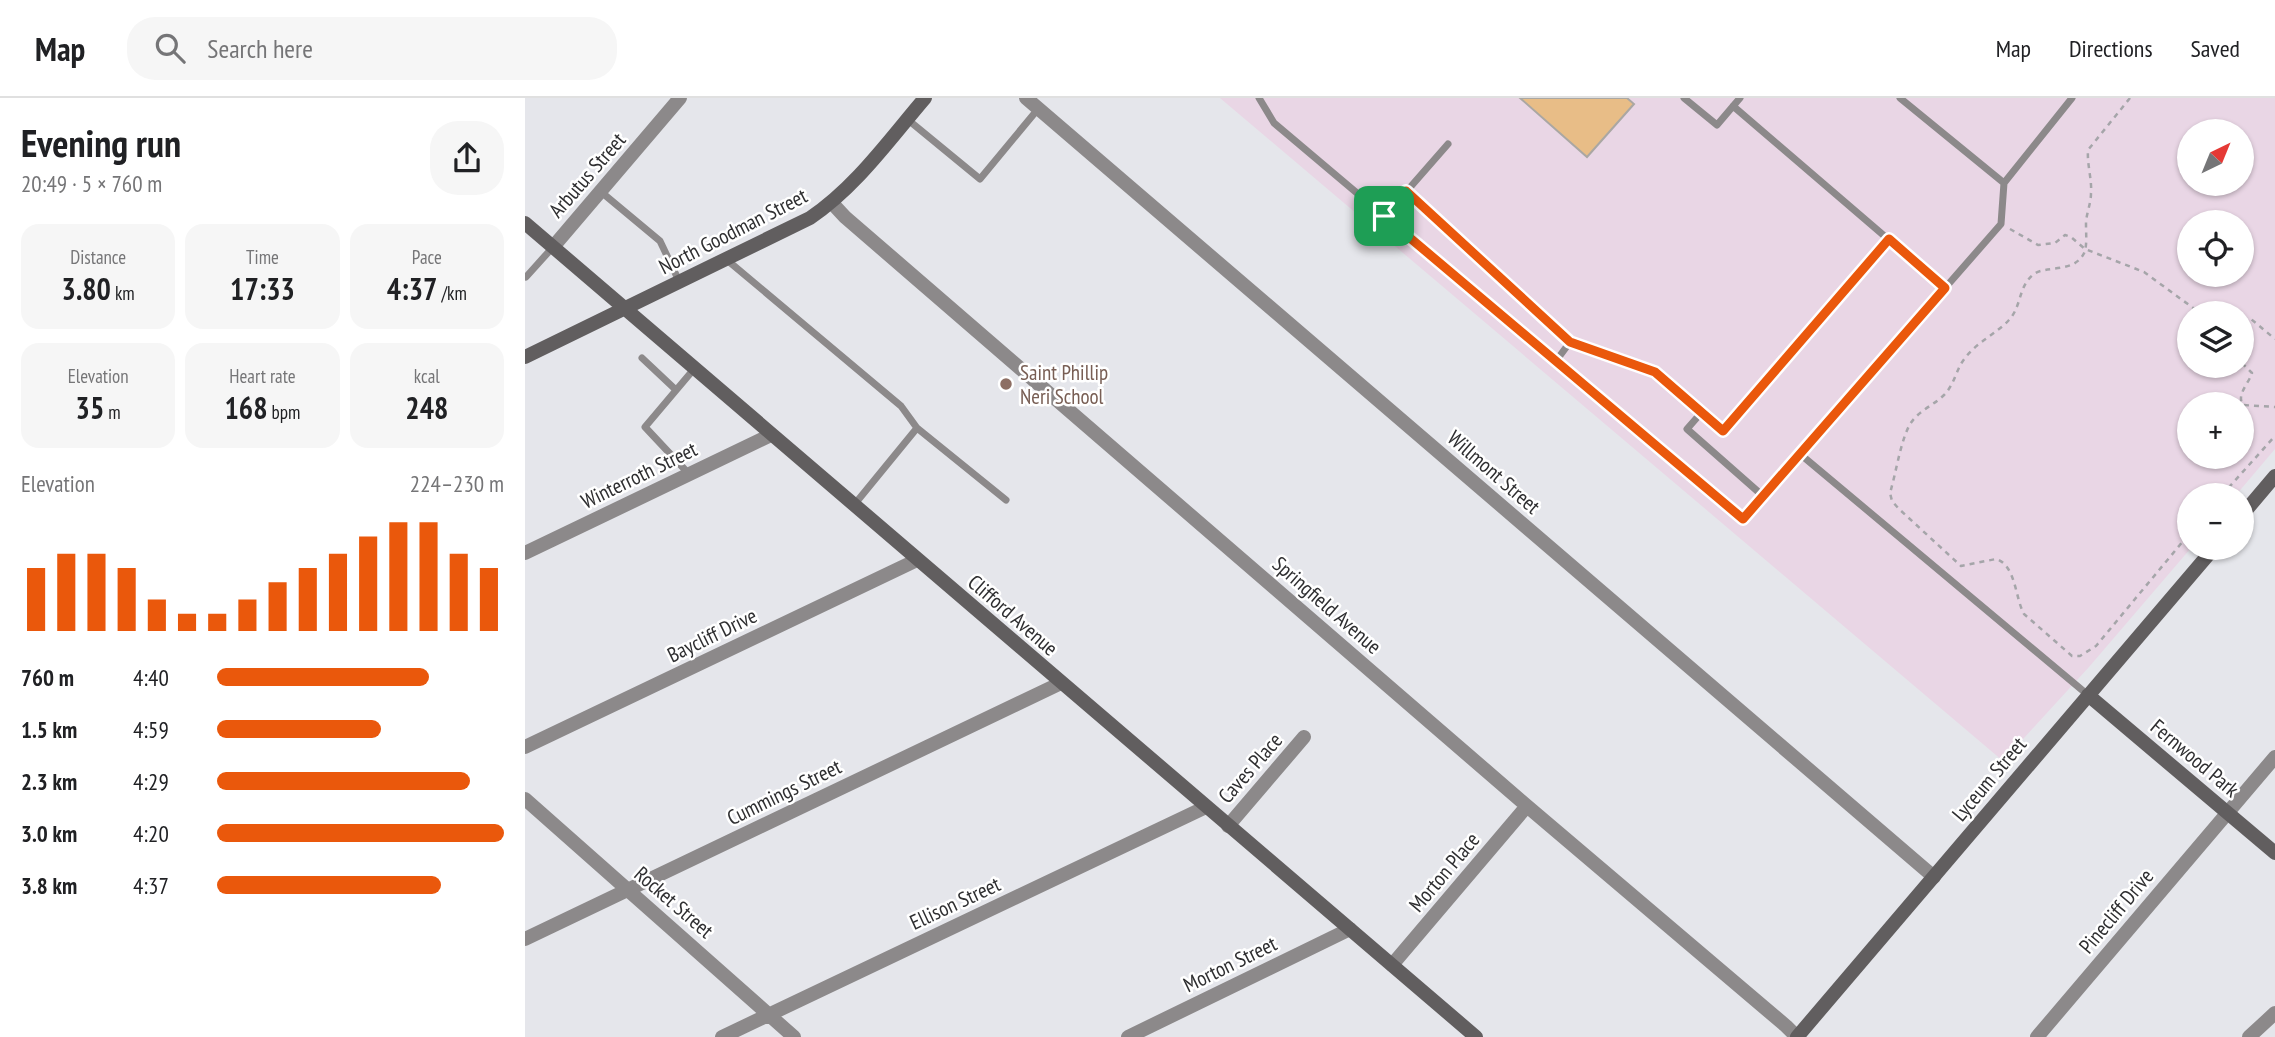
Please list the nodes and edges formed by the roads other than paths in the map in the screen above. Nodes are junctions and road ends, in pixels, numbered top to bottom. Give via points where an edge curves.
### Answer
1 (680, 98) edge
2 (925, 98) edge
3 (1026, 98) edge
4 (1259, 98) edge
5 (1684, 98) edge
6 (1740, 98) edge
7 (1901, 98) edge
8 (2072, 98) edge
9 (1733, 106) junction
10 (1039, 109) junction
11 (907, 119) junction
12 (1448, 144) dead end
13 (2004, 183) junction
14 (600, 191) junction
15 (1406, 191) junction
16 (832, 203) junction
17 (1384, 216) junction
18 (525, 223) edge
19 (1889, 239) junction
20 (553, 247) junction
21 (726, 259) junction
22 (526, 277) edge
23 (679, 282) junction
24 (1945, 288) junction
25 (625, 308) junction
26 (1570, 342) junction
27 (525, 357) edge
28 (642, 358) dead end
29 (1556, 361) junction
30 (695, 368) junction
31 (676, 390) junction
32 (1701, 413) junction
33 (917, 428) junction
34 (771, 435) junction
35 (1800, 454) junction
36 (689, 474) junction
37 (2275, 476) edge
38 (1763, 496) junction
39 (1006, 500) dead end
40 (2254, 501) edge
41 (853, 505) junction
42 (525, 553) edge
43 (917, 560) junction
44 (2204, 560) edge
45 (1061, 683) junction
46 (2088, 695) junction
47 (1304, 737) dead end
48 (525, 747) edge
49 (2275, 757) edge
50 (525, 799) edge
51 (1527, 806) junction
52 (1206, 807) junction
53 (2227, 813) junction
54 (1228, 826) junction
55 (2275, 853) edge
56 (1934, 877) junction
57 (628, 890) junction
58 (1350, 929) junction
59 (525, 939) edge
60 (1392, 965) junction
61 (2275, 1013) edge
62 (769, 1014) junction
63 (722, 1037) edge
64 (794, 1037) edge
65 (1128, 1037) edge
66 (1475, 1037) edge
67 (1797, 1037) edge
68 (2037, 1037) edge
69 (2249, 1037) edge

1 - 14 street, Arbutus Street
2 - 11 main road, North Goodman Street
3 - 10 street, Willmont Street
4 - 17 lane via 1274,123
5 - 9 lane via 1717,125
6 - 9 lane
7 - 13 lane
8 - 13 lane
9 - 19 lane
10 - 11 lane via 980,179
10 - 56 street, Willmont Street
11 - 16 main road, North Goodman Street
12 - 15 lane
13 - 24 lane via 2001,224
14 - 20 street, Arbutus Street
14 - 23 lane via 660,241
15 - 17 lane
15 - 26 lane
16 - 21 main road, North Goodman Street
16 - 51 street, Springfield Avenue
17 - 29 lane
18 - 20 main road, Clifford Avenue
19 - 24 lane
19 - 32 lane via 1723,431
20 - 22 lane
20 - 25 main road, Clifford Avenue
21 - 23 main road, North Goodman Street
21 - 33 lane via 901,406
23 - 25 main road, North Goodman Street
24 - 35 lane
25 - 27 main road, North Goodman Street
25 - 30 main road, Clifford Avenue
26 - 29 lane
26 - 32 lane via 1655,372
28 - 31 lane
29 - 38 lane via 1743,519
30 - 31 lane
30 - 34 main road, Clifford Avenue
31 - 36 lane via 645,427
32 - 38 lane via 1687,429
33 - 39 lane
33 - 41 lane
34 - 36 street, Winterroth Street
34 - 41 main road, Clifford Avenue
35 - 38 lane
35 - 46 lane
36 - 42 street, Winterroth Street
37 - 40 main road
41 - 43 main road, Clifford Avenue
43 - 45 main road, Clifford Avenue
43 - 48 street, Baycliff Drive
44 - 46 main road, Lyceum Street
45 - 52 main road, Clifford Avenue
45 - 57 street, Cummings Street
46 - 53 main road, Fernwood Park
46 - 56 main road, Lyceum Street
47 - 54 street, Caves Place
49 - 53 street, Pinecliff Drive
50 - 57 street, Rocket Street
51 - 60 street, Morton Place
51 - 67 street, Springfield Avenue
52 - 54 main road, Clifford Avenue
52 - 62 street, Ellison Street
53 - 55 main road, Fernwood Park
53 - 68 street, Pinecliff Drive
54 - 58 main road, Clifford Avenue
56 - 67 main road, Lyceum Street
57 - 59 street, Cummings Street
57 - 62 street, Rocket Street
58 - 60 main road, Clifford Avenue
58 - 65 street, Morton Street
60 - 66 main road, Clifford Avenue
61 - 69 street
62 - 63 street, Ellison Street
62 - 64 street, Rocket Street

